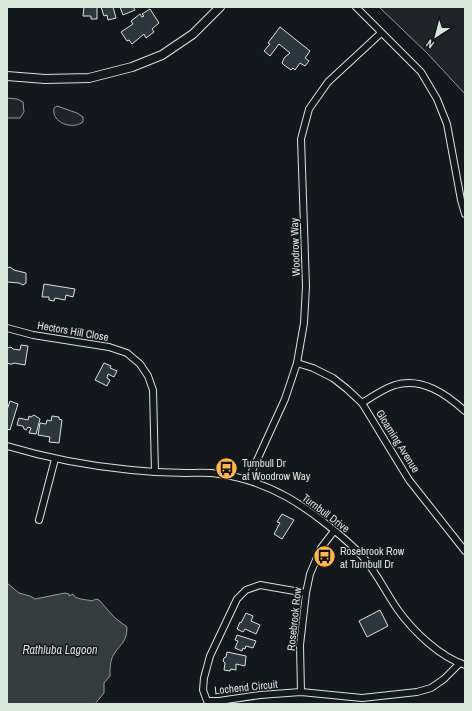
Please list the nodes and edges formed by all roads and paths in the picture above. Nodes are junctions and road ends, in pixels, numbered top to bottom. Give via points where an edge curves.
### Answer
1 (220, 7) edge
2 (356, 7) edge
3 (381, 33) junction
4 (7, 76) edge
5 (465, 214) edge
6 (7, 328) edge
7 (297, 363) junction
8 (362, 403) junction
9 (465, 411) edge
10 (7, 446) edge
11 (54, 459) junction
12 (155, 472) junction
13 (248, 480) junction
14 (39, 520) dead end
15 (334, 531) junction
16 (465, 550) edge
17 (306, 593) junction
18 (462, 664) edge
19 (301, 692) junction

1 - 4 main road via 193,34 162,55 132,67 89,78 45,79
2 - 3 street
3 - 5 street via 421,72 437,99 448,124
3 - 7 street, Woodrow Way via 328,82 309,109 301,139 306,286 304,323
6 - 12 street, Hectors Hill Close via 109,347 127,353 140,364 153,390
7 - 8 street, Gloaming Avenue via 333,378
7 - 13 street, Woodrow Way via 285,399
8 - 9 street via 396,384 412,383 432,388 449,397
8 - 16 street, Gloaming Avenue via 409,480
10 - 11 street, Turnbull Drive
11 - 12 street, Turnbull Drive
11 - 14 street
12 - 13 street, Turnbull Drive via 219,474
13 - 15 street, Turnbull Drive via 288,498
15 - 17 street, Rosebrook Row via 321,548 310,574
15 - 18 street, Turnbull Drive via 363,556 398,610 417,632 437,649
17 - 19 street, Rosebrook Row via 300,645
17 - 19 street, Lochend Circuit via 260,585 246,590 237,598 210,656 203,690 207,701
18 - 19 street, Lochend Circuit via 431,688 417,692 362,698

